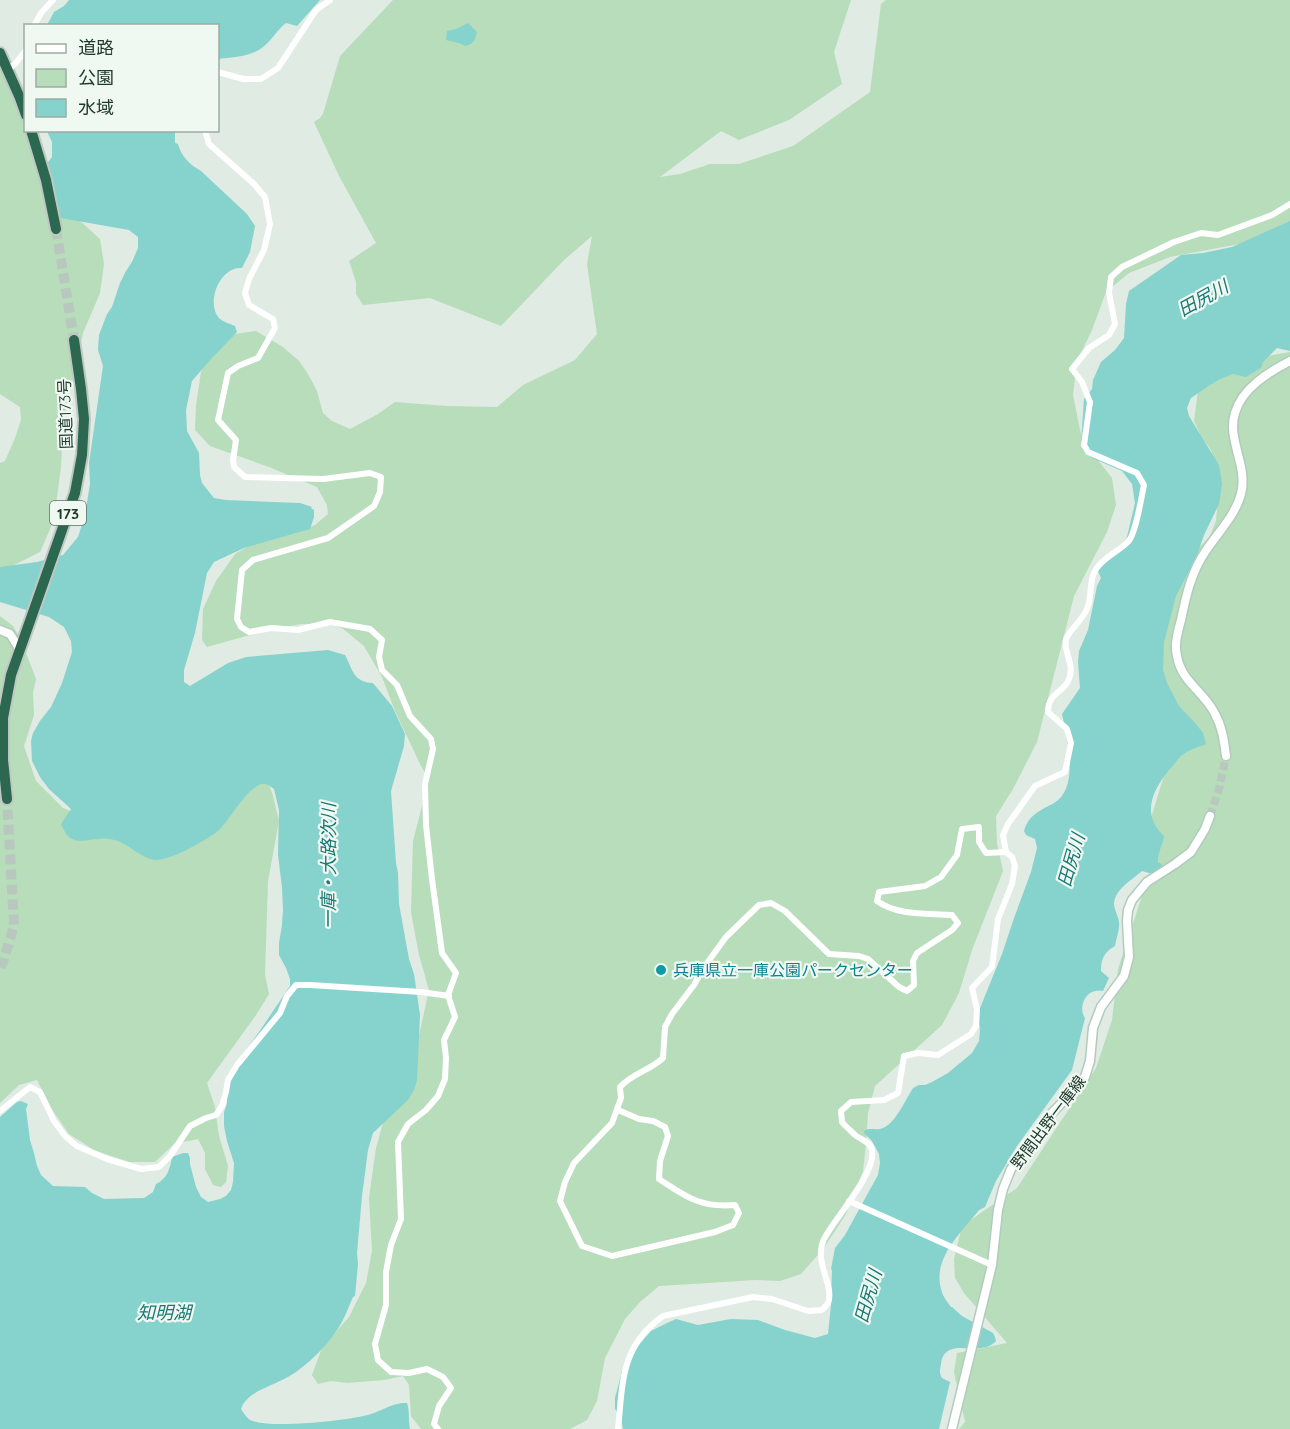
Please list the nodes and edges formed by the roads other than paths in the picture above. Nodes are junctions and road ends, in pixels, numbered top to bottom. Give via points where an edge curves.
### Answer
1 (53, 0) edge
2 (330, 0) edge
3 (35, 24) edge
4 (24, 52) edge
5 (0, 53) edge
6 (11, 67) junction
7 (219, 72) edge
8 (24, 109) edge
9 (32, 132) edge
10 (204, 132) edge
11 (1290, 204) edge
12 (56, 229) tunnel mouth
13 (74, 340) tunnel mouth
14 (1290, 361) edge
15 (0, 630) edge
16 (20, 650) junction
17 (1226, 756) tunnel mouth
18 (7, 799) tunnel mouth
19 (1210, 816) tunnel mouth
20 (1006, 852) junction
21 (449, 996) junction
22 (618, 1110) junction
23 (0, 1111) edge
24 (849, 1201) junction
25 (992, 1265) junction
26 (438, 1429) edge
27 (618, 1429) edge
28 (952, 1429) edge

1 - 3 street
2 - 7 street via 316,10 278,68 261,79
4 - 6 street
5 - 6 highway
6 - 8 highway
9 - 12 highway
10 - 21 street via 209,144 265,197 270,224 264,250 245,293 249,305 273,319 275,328 258,358 228,373 218,420 236,440 234,467 245,477 323,479 370,473 381,477 374,506 328,538 254,560 242,570 237,619 249,632 272,628 298,630 330,622 370,629 382,640 382,670 397,685 410,716 431,739 433,749 425,784 426,825 442,952 456,973
11 - 20 street via 1218,235 1201,233 1174,242 1122,267 1112,277 1108,293 1115,324 1072,369 1090,402 1084,445 1088,452 1137,473 1144,486 1129,542 1094,571 1088,608 1067,637 1072,671 1068,683 1048,704 1048,712 1067,729 1071,743 1065,772 1035,786 1002,835
13 - 16 highway, 国道173号 / 173 via 84,419 82,455 75,494
14 - 17 main road via 1256,382 1235,412 1232,429 1242,488 1238,503 1195,569 1177,639 1176,655 1182,673 1214,711 1223,731
15 - 16 main road via 10,634
16 - 18 highway, 国道173号 / 173 via 3,718
19 - 25 main road, 野間出野一庫線 via 1191,852 1147,882 1132,900 1124,976 1101,1007 1093,1028 1085,1077 1051,1114 1011,1169 998,1210
20 - 22 street via 986,853 978,842 979,827 962,829 957,855 941,877 925,886 879,892 877,901 886,907 952,915 958,923 917,953 913,961 914,985 907,992 867,959 829,954 785,911 771,903 759,905 726,937 672,1014 665,1026 663,1059 620,1087
20 - 24 street via 1016,866 998,919 992,967 972,988 977,1009 971,1034 938,1055 904,1056 898,1093 884,1100 851,1102 841,1111 842,1122 870,1144 873,1151 872,1163
21 - 23 street via 296,985 280,1013 237,1065 216,1115 190,1126 159,1167 141,1169 77,1146 54,1120 40,1092 30,1086
21 - 26 street via 455,1017 444,1040 445,1079 438,1096 408,1124 398,1143 401,1220 391,1245 386,1305 375,1344 378,1360 391,1372 427,1369 443,1377 451,1388 439,1406 434,1424
22 - 22 street via 665,1126 668,1136 659,1179 697,1202 735,1205 739,1213 733,1225 612,1256 582,1246 560,1201 565,1182 574,1163 612,1123
24 - 25 street
24 - 27 street via 824,1240 820,1256 828,1290 828,1302 822,1310 808,1311 753,1297 663,1316 650,1325 629,1356 623,1374
25 - 28 main road, 野間出野一庫線

